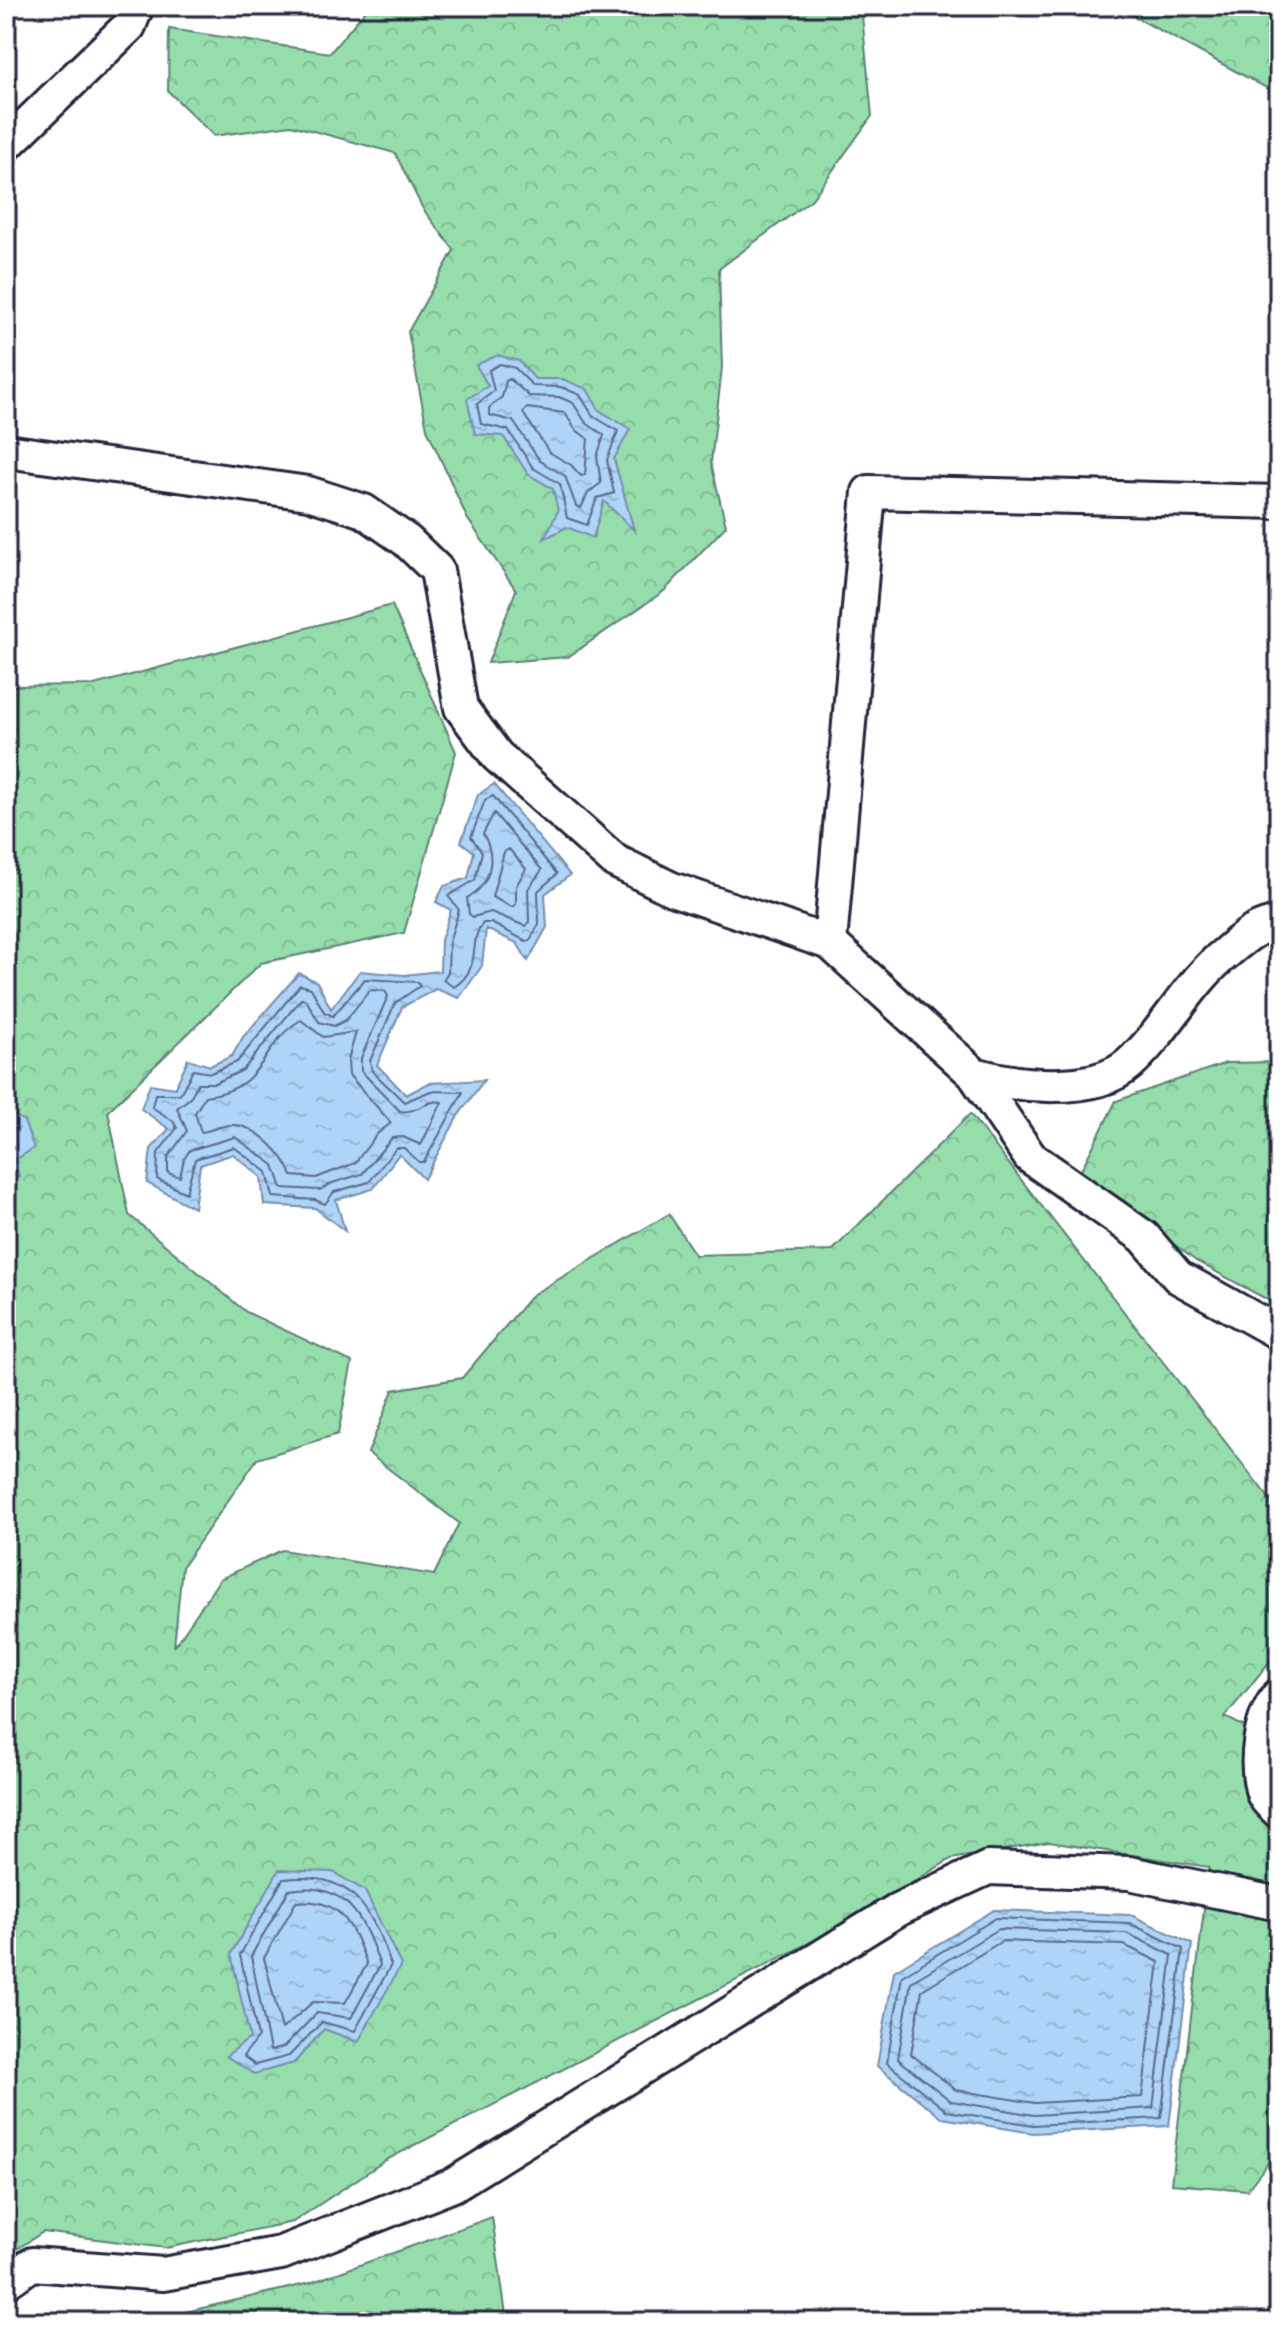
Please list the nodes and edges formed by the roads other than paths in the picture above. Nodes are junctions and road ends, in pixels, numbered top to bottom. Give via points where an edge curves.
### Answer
1 (137, 6) edge
2 (6, 145) edge
3 (6, 451) edge
4 (1279, 502) edge
5 (1279, 923) edge
6 (830, 943) junction
7 (974, 1074) junction
8 (1279, 1333) edge
9 (1279, 1695) edge
10 (1279, 1812) edge
11 (1279, 1904) edge
12 (6, 2282) edge

1 - 2 street via 129,26
3 - 6 street via 308,493 364,511 437,570 461,708 497,756 615,861 672,889
4 - 6 street via 869,492
5 - 7 street via 1259,925 1214,962 1128,1065 1091,1082 1008,1084
6 - 7 street
7 - 8 street via 1030,1157 1144,1237 1178,1277
9 - 10 street via 1257,1750 1263,1796
11 - 12 street via 1129,1873 988,1868 897,1910 453,2185 281,2253 163,2274 32,2264

